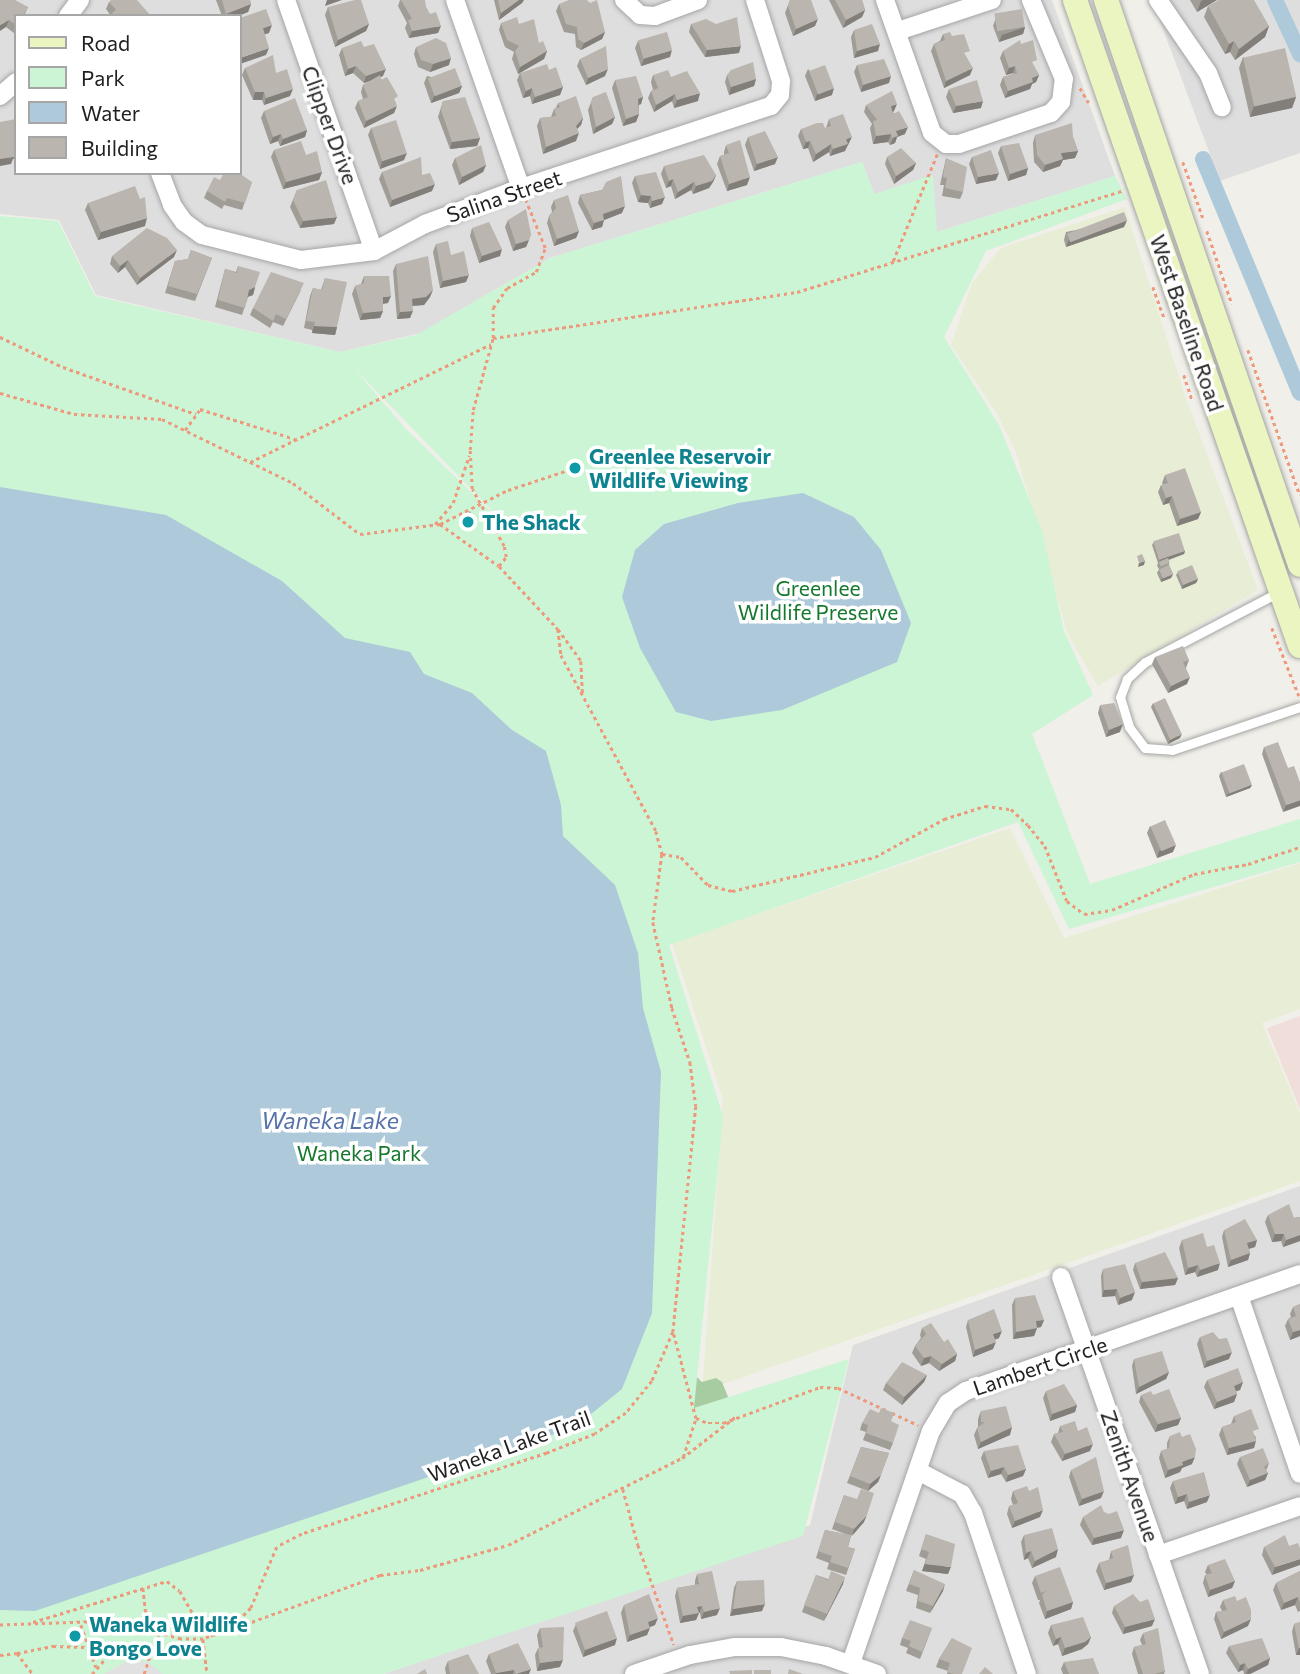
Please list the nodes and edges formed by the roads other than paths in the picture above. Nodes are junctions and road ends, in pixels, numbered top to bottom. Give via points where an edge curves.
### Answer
1 (286, 0) edge
2 (456, 0) edge
3 (624, 0) edge
4 (698, 0) edge
5 (755, 0) edge
6 (886, 0) edge
7 (992, 0) edge
8 (1031, 0) edge
9 (1075, 0) edge
10 (1106, 0) edge
11 (1158, 0) edge
12 (898, 31) junction
13 (14, 84) edge
14 (0, 96) edge
15 (1222, 107) dead end
16 (161, 175) edge
17 (521, 188) junction
18 (374, 251) junction
19 (1288, 531) junction
20 (1263, 540) junction
21 (1300, 565) edge
22 (1281, 591) junction
23 (1300, 646) edge
24 (1300, 707) edge
25 (1300, 1274) edge
26 (1061, 1277) dead end
27 (1238, 1296) junction
28 (1086, 1350) junction
29 (918, 1471) junction
30 (1300, 1474) edge
31 (1300, 1506) edge
32 (1158, 1555) junction
33 (851, 1663) junction
34 (634, 1674) edge
35 (877, 1674) edge
36 (1027, 1674) edge
37 (1200, 1674) edge

1 - 18 street, Clipper Drive
2 - 17 street
3 - 4 street via 640,15 655,16
5 - 17 street, Salina Street via 781,80 780,95 771,106
6 - 12 street
7 - 12 street
8 - 12 street via 1064,79 1061,102 1051,113 959,144 944,143 932,133
9 - 20 main road, West Baseline Road
10 - 19 main road, West Baseline Road
11 - 15 street via 1208,73
13 - 14 street
16 - 18 street, Salina Street via 172,205 184,222 202,235 301,260
17 - 18 street, Salina Street via 425,224
19 - 20 main road
19 - 21 main road, West Baseline Road
20 - 22 main road, West Baseline Road
22 - 23 main road, West Baseline Road
22 - 24 lane via 1145,662 1127,679 1119,697 1129,727 1145,748 1172,750
25 - 27 street, Lambert Circle
26 - 28 street, Zenith Avenue
27 - 28 street, Lambert Circle
27 - 30 street
28 - 29 street, Lambert Circle via 966,1391 948,1403 931,1431
28 - 32 street, Zenith Avenue
29 - 33 street, Lambert Circle
29 - 36 street via 962,1494 973,1514
31 - 32 street
32 - 37 street, Zenith Avenue
33 - 34 street via 781,1647 735,1647 678,1658
33 - 35 street

